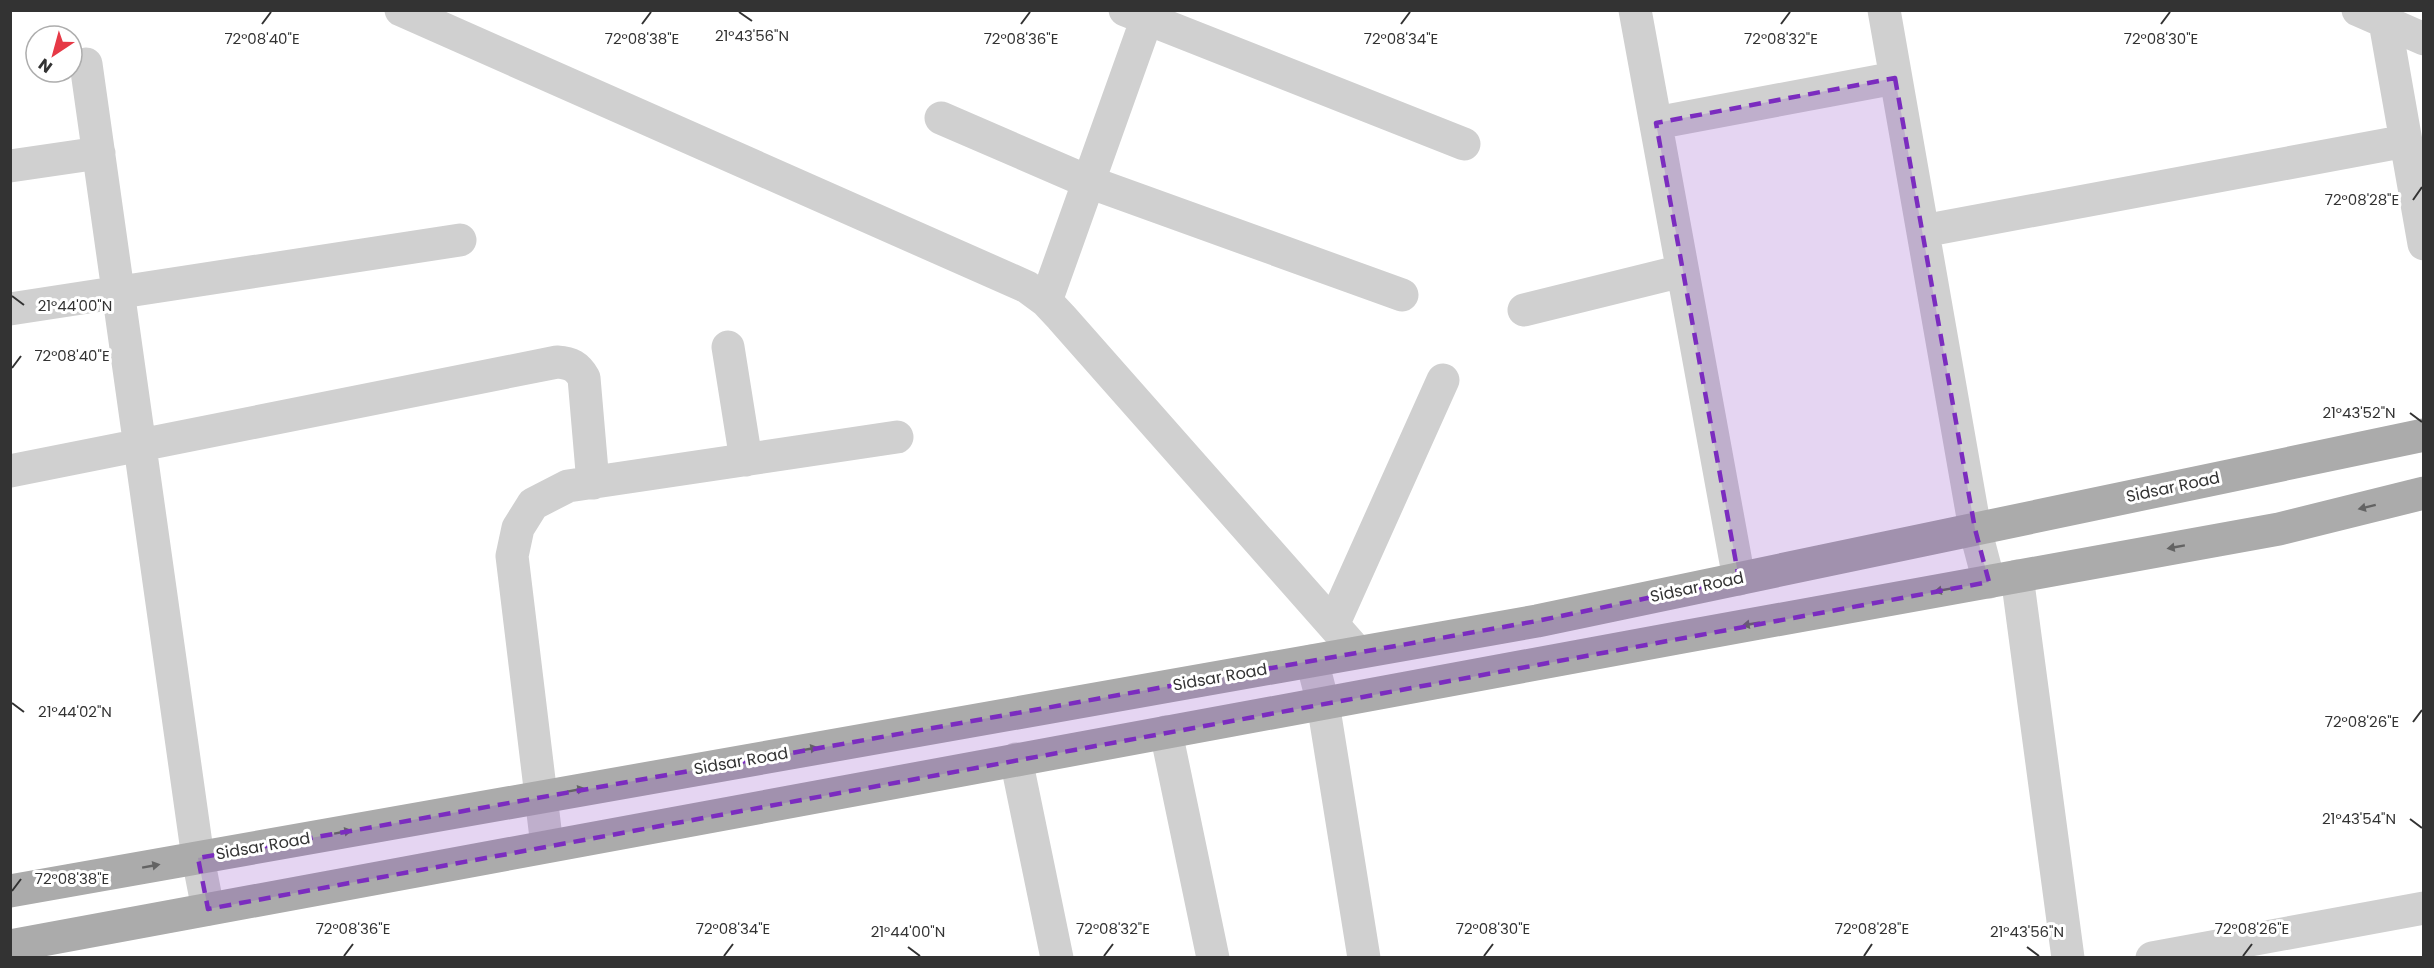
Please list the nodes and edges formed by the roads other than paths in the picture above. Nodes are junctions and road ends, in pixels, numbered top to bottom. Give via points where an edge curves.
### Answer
1 (1635, 10) edge
2 (1884, 10) edge
3 (405, 11) edge
4 (1141, 13) edge
5 (2372, 16) edge
6 (2424, 39) edge
7 (86, 64) dead end
8 (1895, 78) junction
9 (941, 118) dead end
10 (1656, 123) junction
11 (2406, 141) junction
12 (1464, 144) dead end
13 (99, 153) junction
14 (10, 166) edge
15 (1089, 182) junction
16 (1923, 231) junction
17 (460, 240) dead end
18 (2424, 244) edge
19 (1682, 271) junction
20 (118, 293) junction
21 (1402, 295) dead end
22 (1046, 301) junction
23 (10, 309) edge
24 (1524, 310) dead end
25 (728, 347) dead end
26 (1443, 380) dead end
27 (2424, 435) edge
28 (897, 437) dead end
29 (140, 446) junction
30 (746, 460) junction
31 (10, 471) edge
32 (593, 483) junction
33 (2424, 493) edge
34 (1975, 529) junction
35 (1739, 579) junction
36 (2003, 579) junction
37 (1333, 625) junction
38 (1357, 652) junction
39 (1312, 660) junction
40 (1323, 703) junction
41 (1166, 732) junction
42 (1016, 759) junction
43 (542, 796) junction
44 (547, 846) junction
45 (198, 858) junction
46 (10, 891) edge
47 (2424, 908) edge
48 (208, 909) junction
49 (10, 946) edge
50 (1057, 957) edge
51 (1214, 957) edge
52 (1364, 957) edge
53 (2068, 957) edge
54 (2152, 957) edge

1 - 10 street
2 - 8 street
3 - 22 street via 1009,278
4 - 12 street
4 - 15 street
5 - 6 street
5 - 11 street
7 - 13 street
8 - 10 street
8 - 16 street
9 - 15 street
10 - 19 street
11 - 16 street
11 - 18 street
13 - 14 street
13 - 20 street
15 - 21 street
15 - 22 street
16 - 34 street
17 - 20 street
19 - 24 street
19 - 35 street
20 - 23 street
20 - 29 street
22 - 37 street
25 - 30 street
26 - 37 street
27 - 34 main road, Sidsar Road
28 - 30 street
29 - 31 street
29 - 32 street via 557,362 579,368 584,378
29 - 45 street
30 - 32 street
32 - 43 street via 568,486 533,504 518,528 512,556
33 -> 36 main road via 2279,529
34 - 35 main road, Sidsar Road
34 - 36 street
35 - 38 main road, Sidsar Road via 1537,621
36 -> 40 main road
36 - 53 street
37 - 38 street
38 - 39 main road, Sidsar Road
39 - 40 street
43 -> 39 main road, Sidsar Road
40 - 41 main road
40 - 52 street
41 - 42 main road
41 - 51 street
42 - 44 main road
42 - 50 street
43 - 44 street
45 -> 43 main road, Sidsar Road
44 - 48 main road
46 -> 45 main road, Sidsar Road
45 - 48 street
47 - 54 street
48 - 49 main road

